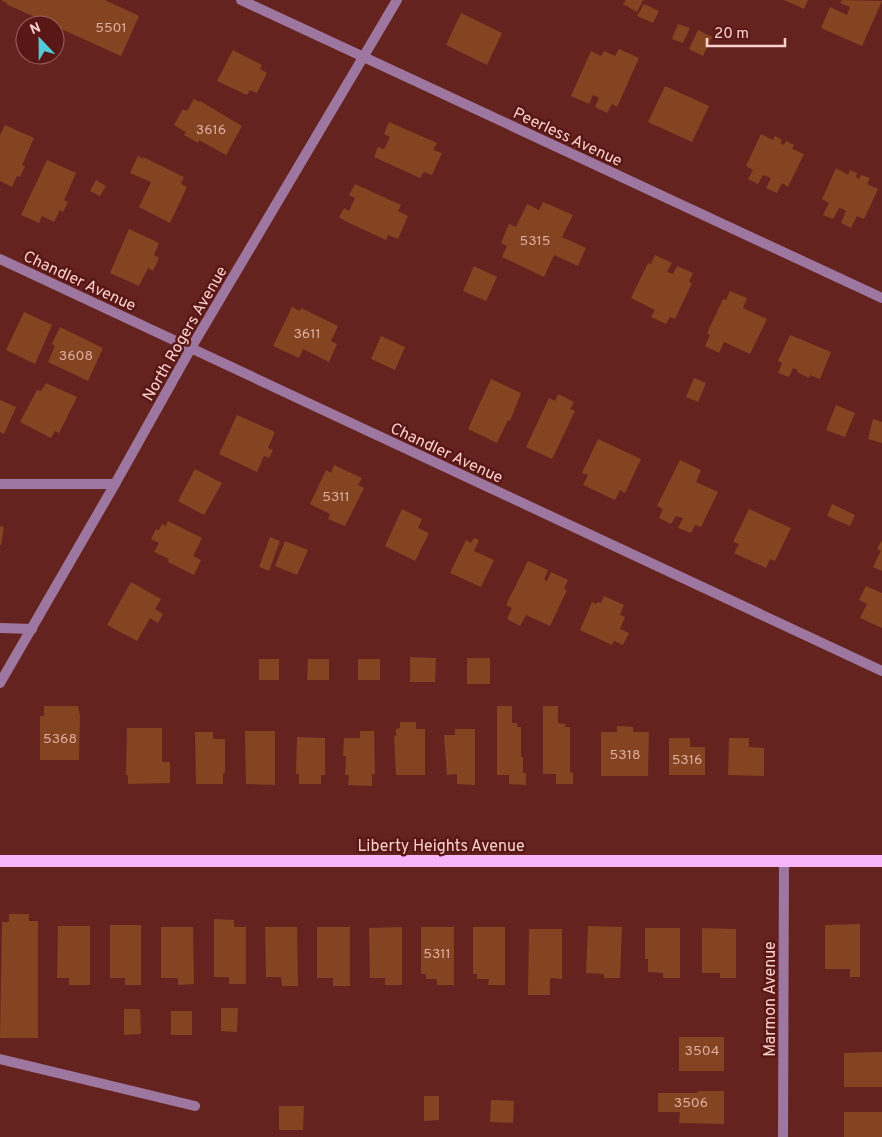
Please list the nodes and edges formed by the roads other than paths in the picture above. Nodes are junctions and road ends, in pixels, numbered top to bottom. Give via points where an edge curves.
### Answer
1 (241, 0) edge
2 (397, 0) edge
3 (364, 57) junction
4 (0, 259) edge
5 (882, 298) edge
6 (191, 348) junction
7 (0, 484) edge
8 (116, 484) junction
9 (0, 628) edge
10 (32, 629) junction
11 (882, 671) edge
12 (0, 683) edge
13 (0, 861) edge
14 (784, 861) junction
15 (882, 861) edge
16 (0, 1059) edge
17 (195, 1106) dead end
18 (783, 1137) edge

1 - 3 street, Peerless Avenue
2 - 3 street, North Rogers Avenue
3 - 5 street, Peerless Avenue
3 - 6 street, North Rogers Avenue
4 - 6 street, Chandler Avenue
6 - 8 street, North Rogers Avenue
6 - 11 street, Chandler Avenue
7 - 8 street
8 - 10 street, North Rogers Avenue
9 - 10 street
10 - 12 street, North Rogers Avenue
13 - 14 main road, Liberty Heights Avenue
14 - 15 main road, Liberty Heights Avenue
14 - 18 street, Marmon Avenue
16 - 17 street

